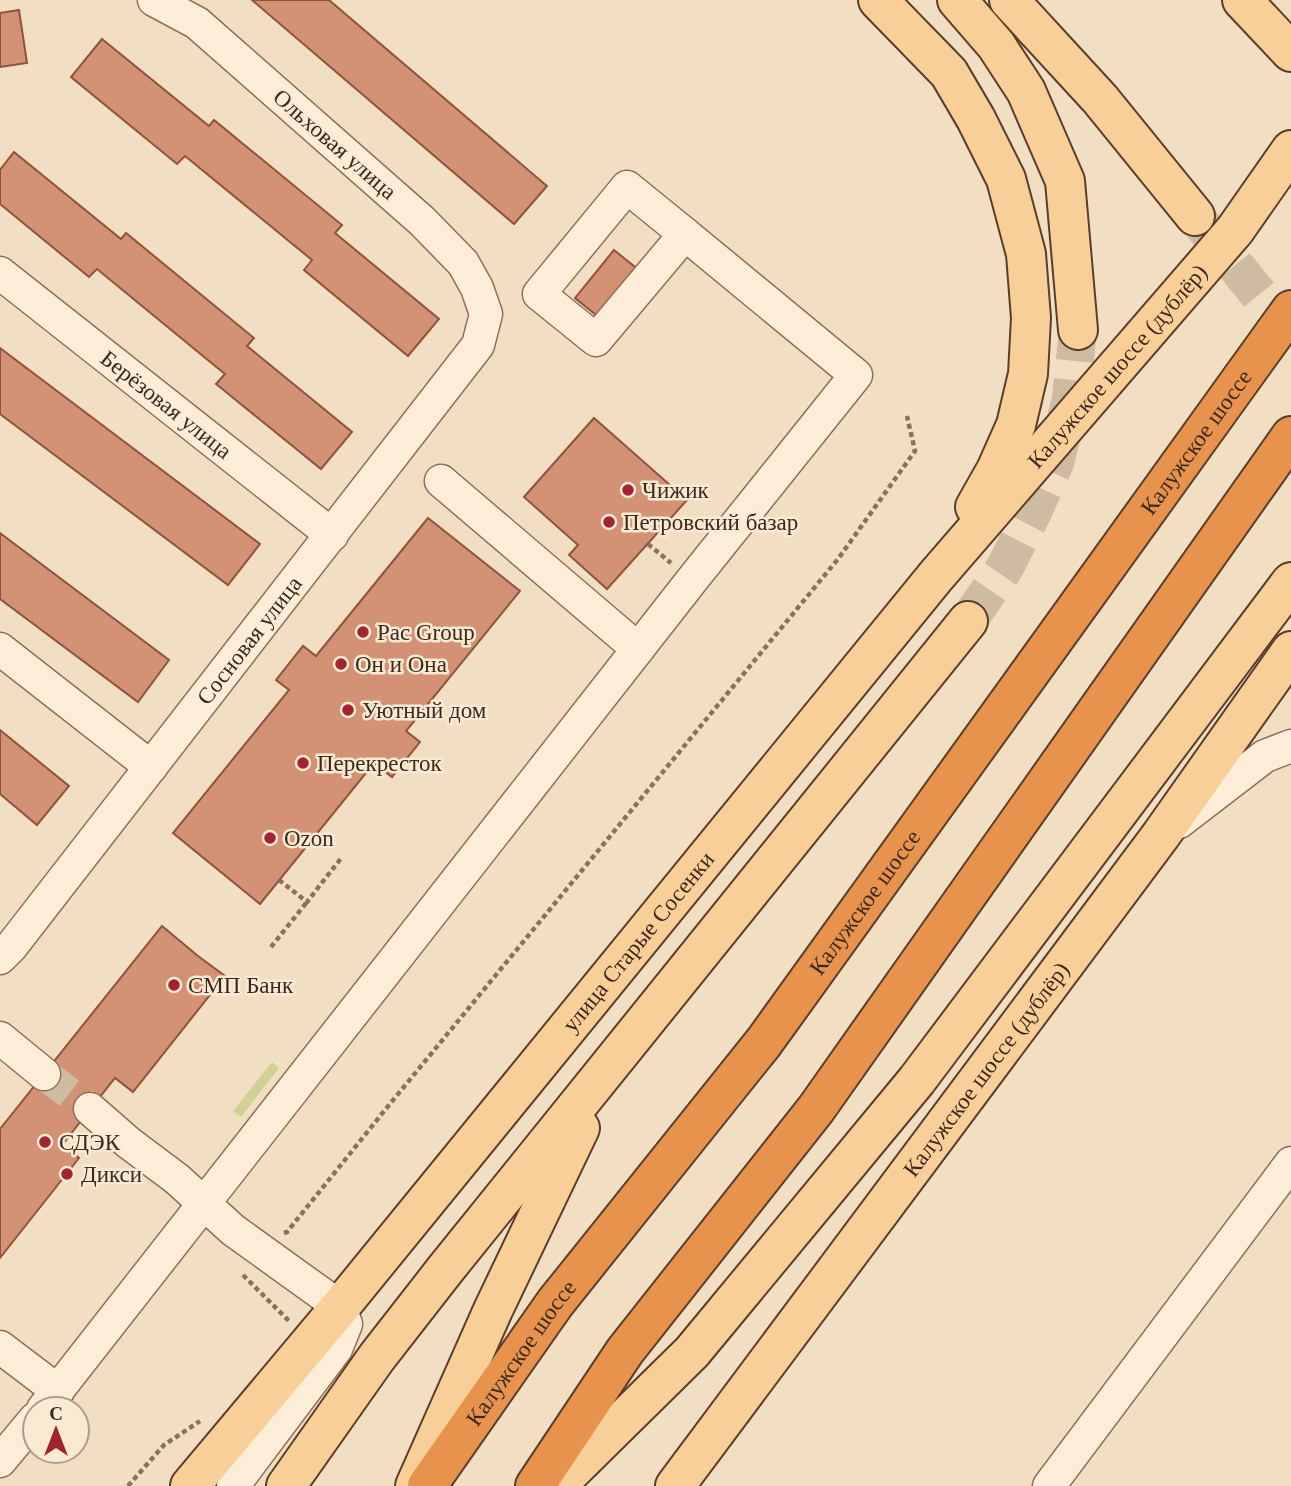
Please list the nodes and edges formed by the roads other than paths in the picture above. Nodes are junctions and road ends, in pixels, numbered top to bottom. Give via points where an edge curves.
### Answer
1 (154, 0) edge
2 (878, 0) edge
3 (957, 0) edge
4 (1009, 0) edge
5 (1242, 0) edge
6 (1291, 52) edge
7 (1291, 150) edge
8 (1291, 183) edge
9 (1195, 216) tunnel mouth
10 (1236, 230) junction
11 (685, 234) junction
12 (0, 273) edge
13 (1291, 310) edge
14 (486, 314) joint
15 (1078, 330) tunnel mouth
16 (1291, 436) edge
17 (441, 481) dead end
18 (332, 535) junction
19 (936, 576) junction
20 (1291, 582) edge
21 (968, 621) tunnel mouth
22 (0, 649) edge
23 (638, 649) junction
24 (1291, 651) edge
25 (1291, 746) edge
26 (150, 767) junction
27 (1161, 835) junction
28 (14, 955) edge
29 (0, 1038) edge
30 (609, 1066) junction
31 (44, 1074) tunnel mouth
32 (90, 1109) tunnel mouth
33 (1291, 1163) edge
34 (204, 1204) junction
35 (340, 1307) junction
36 (0, 1347) edge
37 (45, 1395) edge
38 (54, 1395) edge
39 (21, 1436) edge
40 (0, 1461) edge
41 (190, 1486) edge
42 (233, 1486) edge
43 (286, 1486) edge
44 (415, 1486) edge
45 (427, 1486) edge
46 (535, 1486) edge
47 (555, 1486) edge
48 (675, 1486) edge
49 (1049, 1486) edge

1 - 14 street, Ольховая улица via 197,23 422,221 463,263
2 - 19 main road via 948,73 976,119 1006,180 1026,254 1031,318 1028,374 1016,425
3 - 15 main road via 996,45 1026,91 1065,181
4 - 9 main road via 1100,99
5 - 6 main road
7 - 10 main road, Калужское шоссе (дублёр)
8 - 10 main road
10 - 19 main road, Калужское шоссе (дублёр)
11 - 11 street via 628,187 539,293 596,341
11 - 23 street via 856,375
12 - 18 street, Берёзовая улица
13 - 45 highway, Калужское шоссе via 764,1042 555,1303
14 - 18 street, Сосновая улица via 478,345
16 - 46 highway via 816,1109 625,1351
17 - 23 street
18 - 26 street, Сосновая улица
19 - 35 main road, улица Старые Сосенки
20 - 47 main road via 917,1080 692,1352
21 - 30 main road
22 - 26 street
23 - 34 street
24 - 27 main road, Калужское шоссе (дублёр)
25 - 27 street via 1265,756
26 - 28 street, Сосновая улица
27 - 48 main road, Калужское шоссе (дублёр)
29 - 31 street
30 - 43 main road via 377,1357
30 - 44 main road
32 - 34 street
33 - 49 street
34 - 35 street
34 - 38 street
35 - 41 main road, улица Старые Сосенки
35 - 42 street via 346,1324 336,1349
36 - 37 street
39 - 40 street

